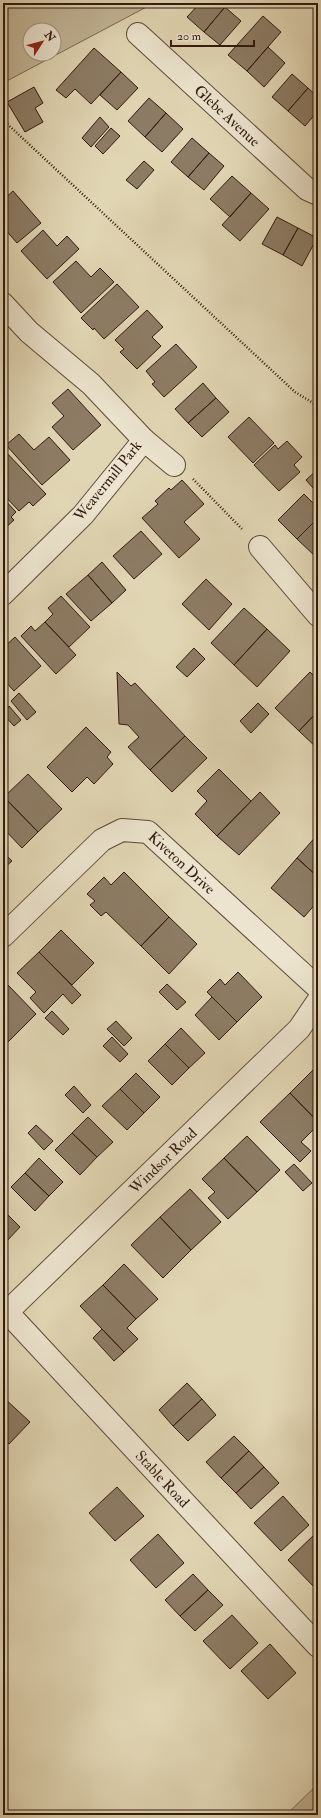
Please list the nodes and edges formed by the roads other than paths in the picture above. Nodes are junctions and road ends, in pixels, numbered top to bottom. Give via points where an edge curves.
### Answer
1 (138, 34) dead end
2 (318, 194) edge
3 (3, 304) edge
4 (144, 440) junction
5 (174, 465) road end
6 (260, 547) road end
7 (3, 594) edge
8 (315, 606) edge
9 (3, 936) edge
10 (318, 988) edge
11 (318, 1001) edge
12 (5, 1314) edge
13 (318, 1646) edge

1 - 2 street, Glebe Avenue via 307,189
3 - 4 street, Weavermill Park via 29,332 91,384
4 - 5 street
4 - 7 street, Weavermill Park via 83,515
6 - 8 street
9 - 10 street, Kiveton Drive via 102,840 122,830 148,832
11 - 12 street, Windsor Road via 299,1030
12 - 13 street, Stable Road

